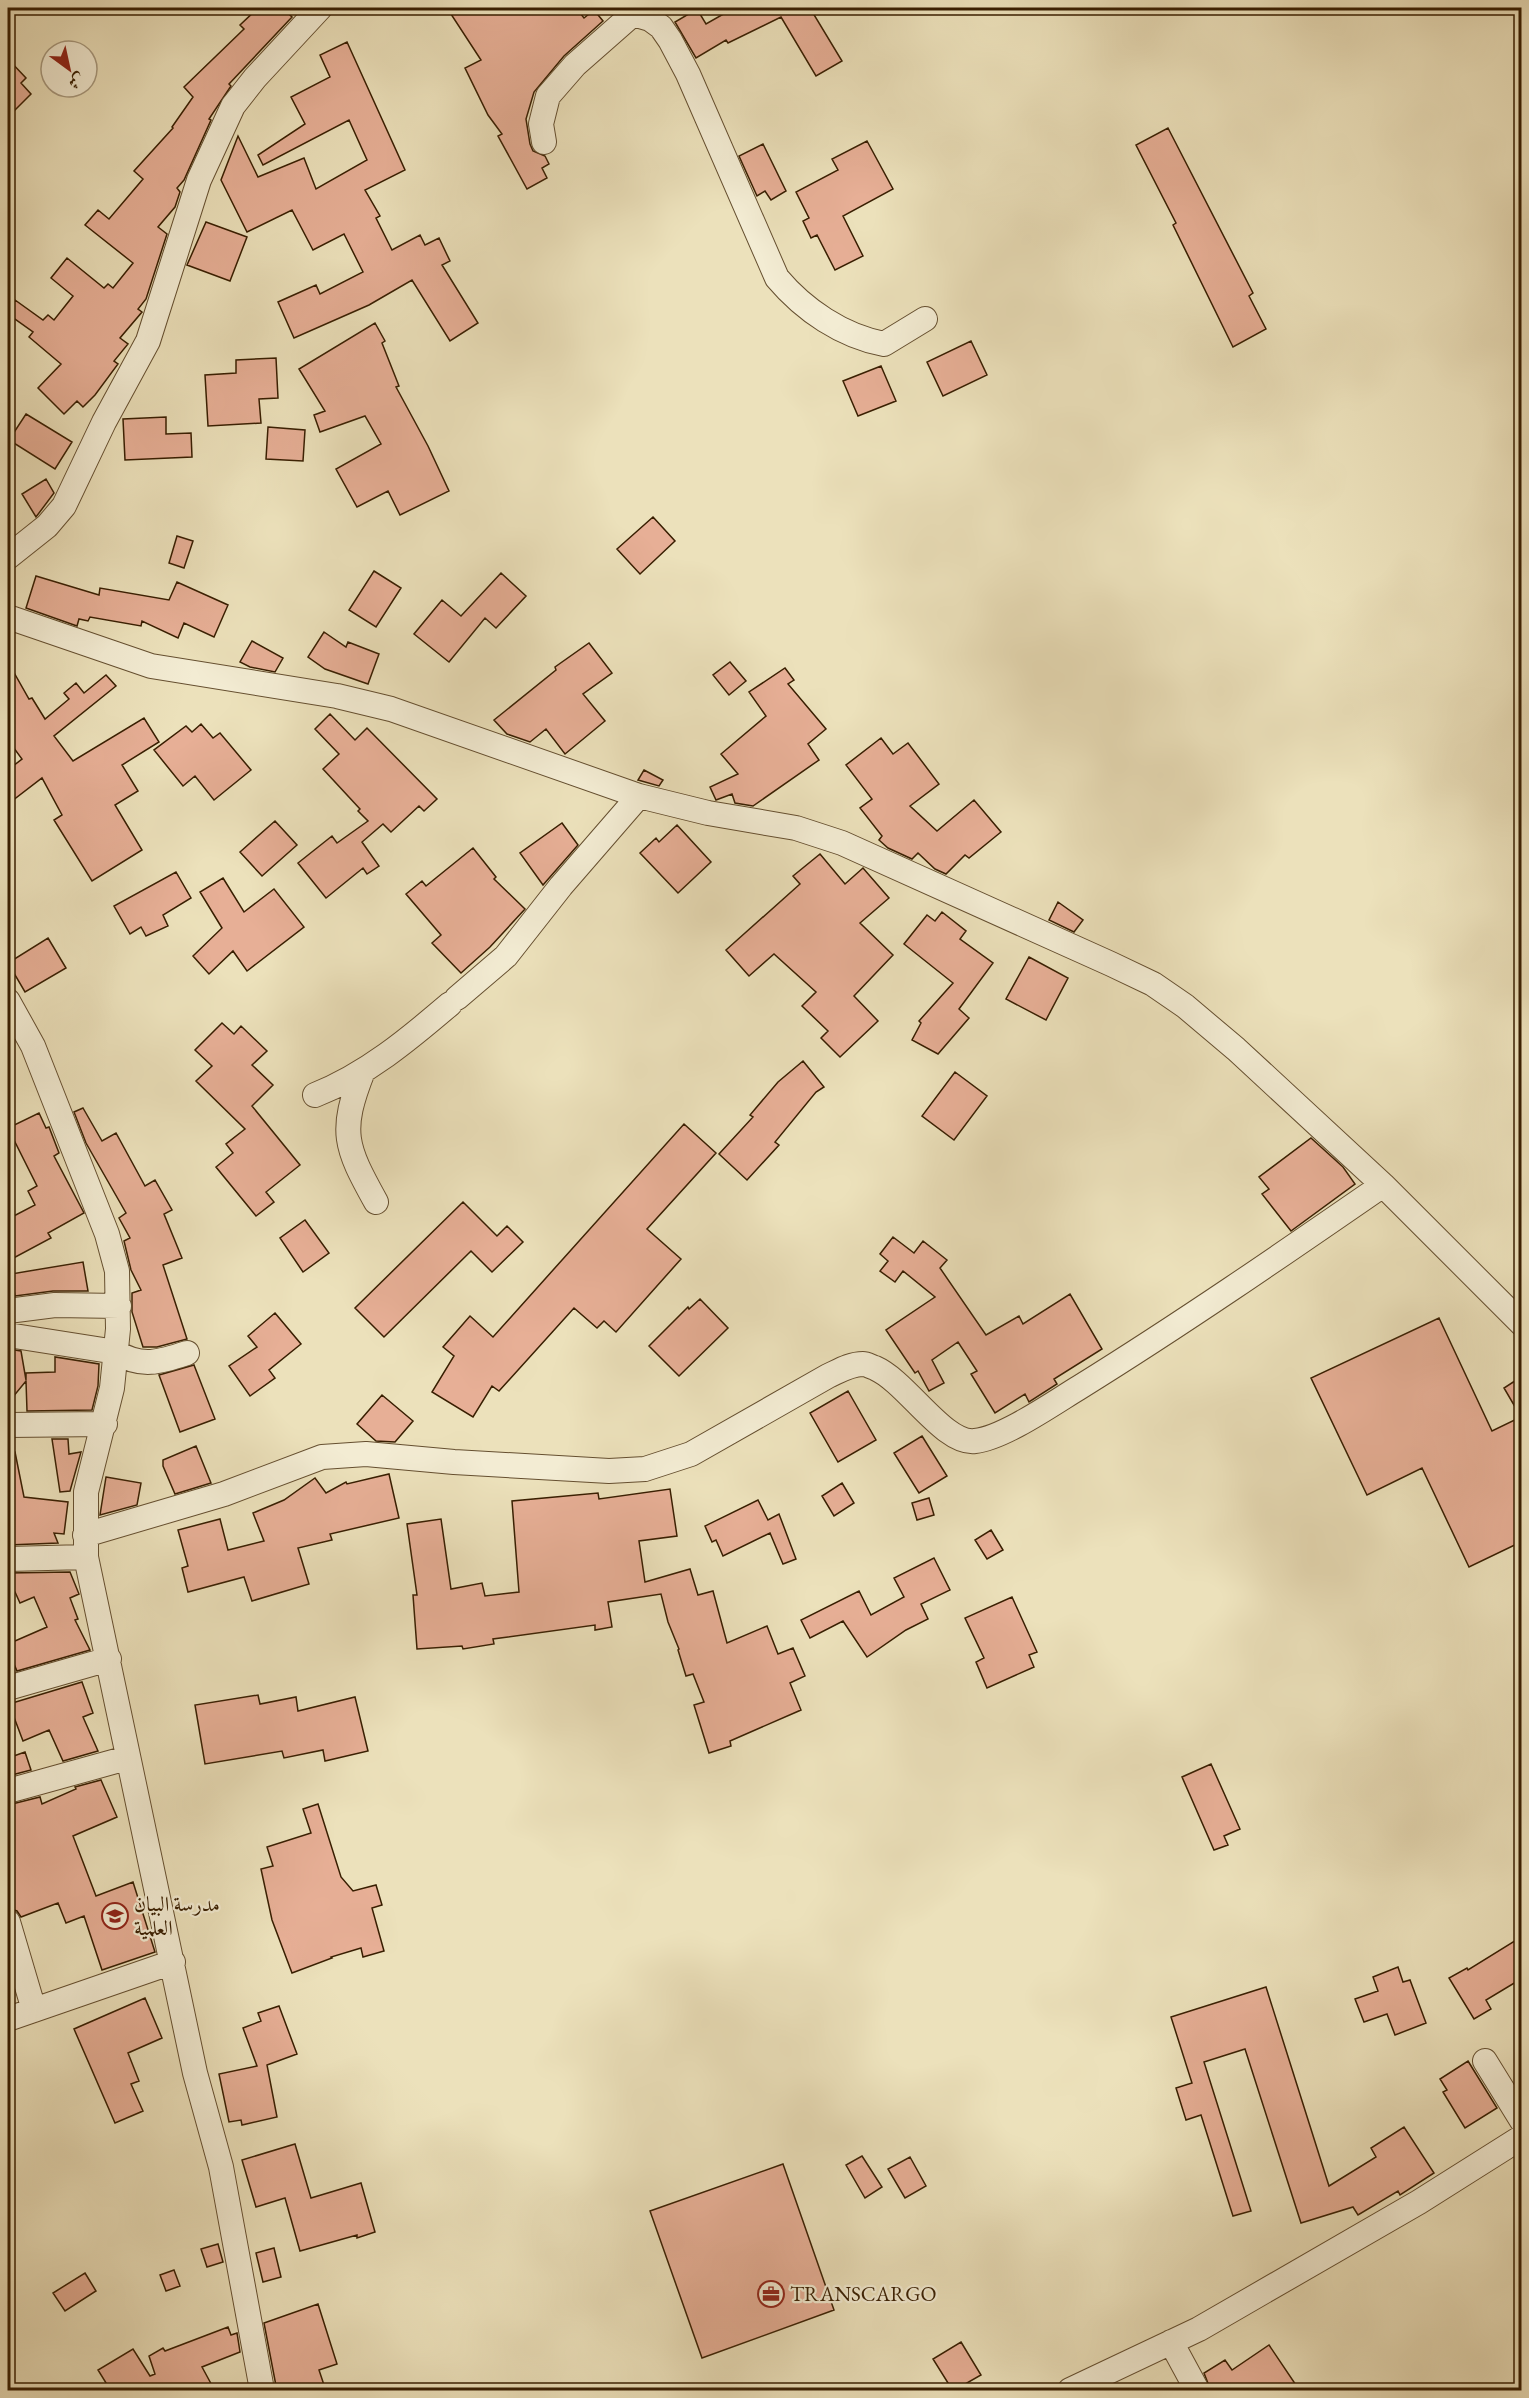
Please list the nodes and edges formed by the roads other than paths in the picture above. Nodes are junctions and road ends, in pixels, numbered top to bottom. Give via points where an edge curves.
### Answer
1 (320, 8) edge
2 (629, 10) edge
3 (544, 142) dead end
4 (925, 320) dead end
5 (8, 557) edge
6 (8, 617) edge
7 (639, 796) junction
8 (8, 1001) edge
9 (363, 1071) junction
10 (315, 1095) dead end
11 (1383, 1185) junction
12 (376, 1202) dead end
13 (119, 1306) junction
14 (8, 1311) edge
15 (1521, 1324) edge
16 (8, 1335) edge
17 (116, 1352) junction
18 (186, 1353) dead end
19 (105, 1424) junction
20 (8, 1425) edge
21 (86, 1546) junction
22 (8, 1559) edge
23 (109, 1659) junction
24 (8, 1688) edge
25 (127, 1758) junction
26 (8, 1791) edge
27 (8, 1922) edge
28 (173, 1962) junction
29 (34, 2010) junction
30 (8, 2019) edge
31 (1485, 2061) dead end
32 (1521, 2121) edge
33 (1521, 2137) edge
34 (1171, 2342) junction
35 (262, 2391) edge
36 (1070, 2391) edge
37 (1197, 2391) edge

1 - 5 street via 233,106 199,180 148,340 64,506 47,526
2 - 3 street via 548,96 541,124
2 - 4 street via 661,27 670,40 777,278 795,298 815,315 869,341 884,344
6 - 7 street via 152,666 337,696 391,709
7 - 9 street via 506,956 417,1033
7 - 11 street via 796,828 842,843 1153,984 1236,1049
8 - 13 street via 33,1046 107,1234 117,1271
9 - 10 street via 344,1084
9 - 12 street via 350,1104 347,1132 351,1155
11 - 15 street
11 - 21 street via 1175,1329 1025,1421 975,1442 946,1432 900,1385 882,1371 864,1364 828,1376 691,1454 645,1468 609,1472 366,1454 322,1457
13 - 14 street via 55,1305
13 - 17 street
16 - 17 street
17 - 18 street via 141,1362
17 - 19 street
19 - 20 street
19 - 21 street via 86,1492
21 - 22 street
21 - 23 street via 90,1583
23 - 24 street
23 - 25 street
25 - 26 street
25 - 28 street
27 - 29 street
28 - 29 street
28 - 35 street via 195,2073 221,2167
29 - 30 street
31 - 32 street
33 - 34 street via 1419,2202
34 - 36 street
34 - 37 street

